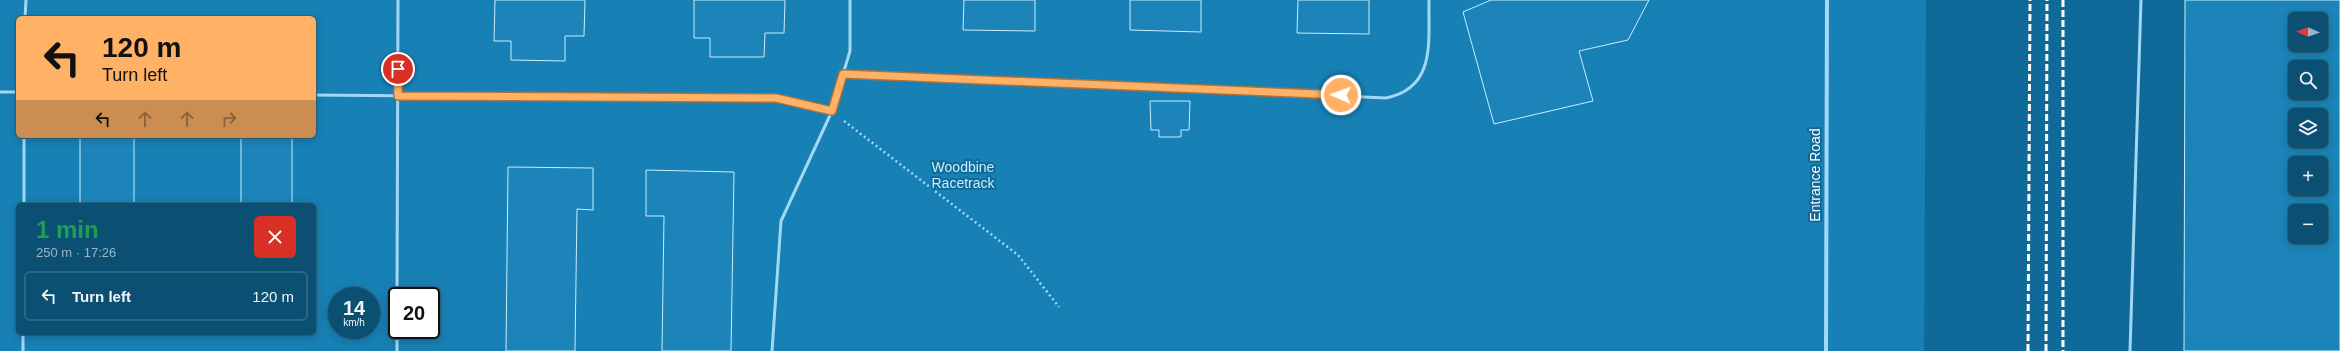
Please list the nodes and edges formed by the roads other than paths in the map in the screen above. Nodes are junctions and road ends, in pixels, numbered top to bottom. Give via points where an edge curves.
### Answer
1 (26, 0) edge
2 (398, 0) edge
3 (850, 0) edge
4 (1428, 0) edge
5 (1827, 0) edge
6 (2141, 0) edge
7 (25, 16) edge
8 (843, 74) junction
9 (0, 92) edge
10 (16, 92) edge
11 (316, 95) edge
12 (398, 96) junction
13 (832, 111) junction
14 (24, 138) edge
15 (24, 203) edge
16 (397, 287) edge
17 (23, 335) edge
18 (397, 339) edge
19 (23, 351) edge
20 (397, 351) edge
21 (772, 351) edge
22 (1826, 351) edge
23 (2130, 351) edge

1 - 7 lane
2 - 12 lane
3 - 8 lane via 850,51
4 - 8 lane via 1426,66 1420,79 1411,89 1399,96 1386,98
5 - 22 street, Entrance Road
6 - 23 lane
8 - 13 lane
9 - 10 lane
11 - 12 lane
12 - 13 lane via 776,98
12 - 16 lane
13 - 21 lane via 781,221
14 - 15 lane
17 - 19 lane
18 - 20 lane

